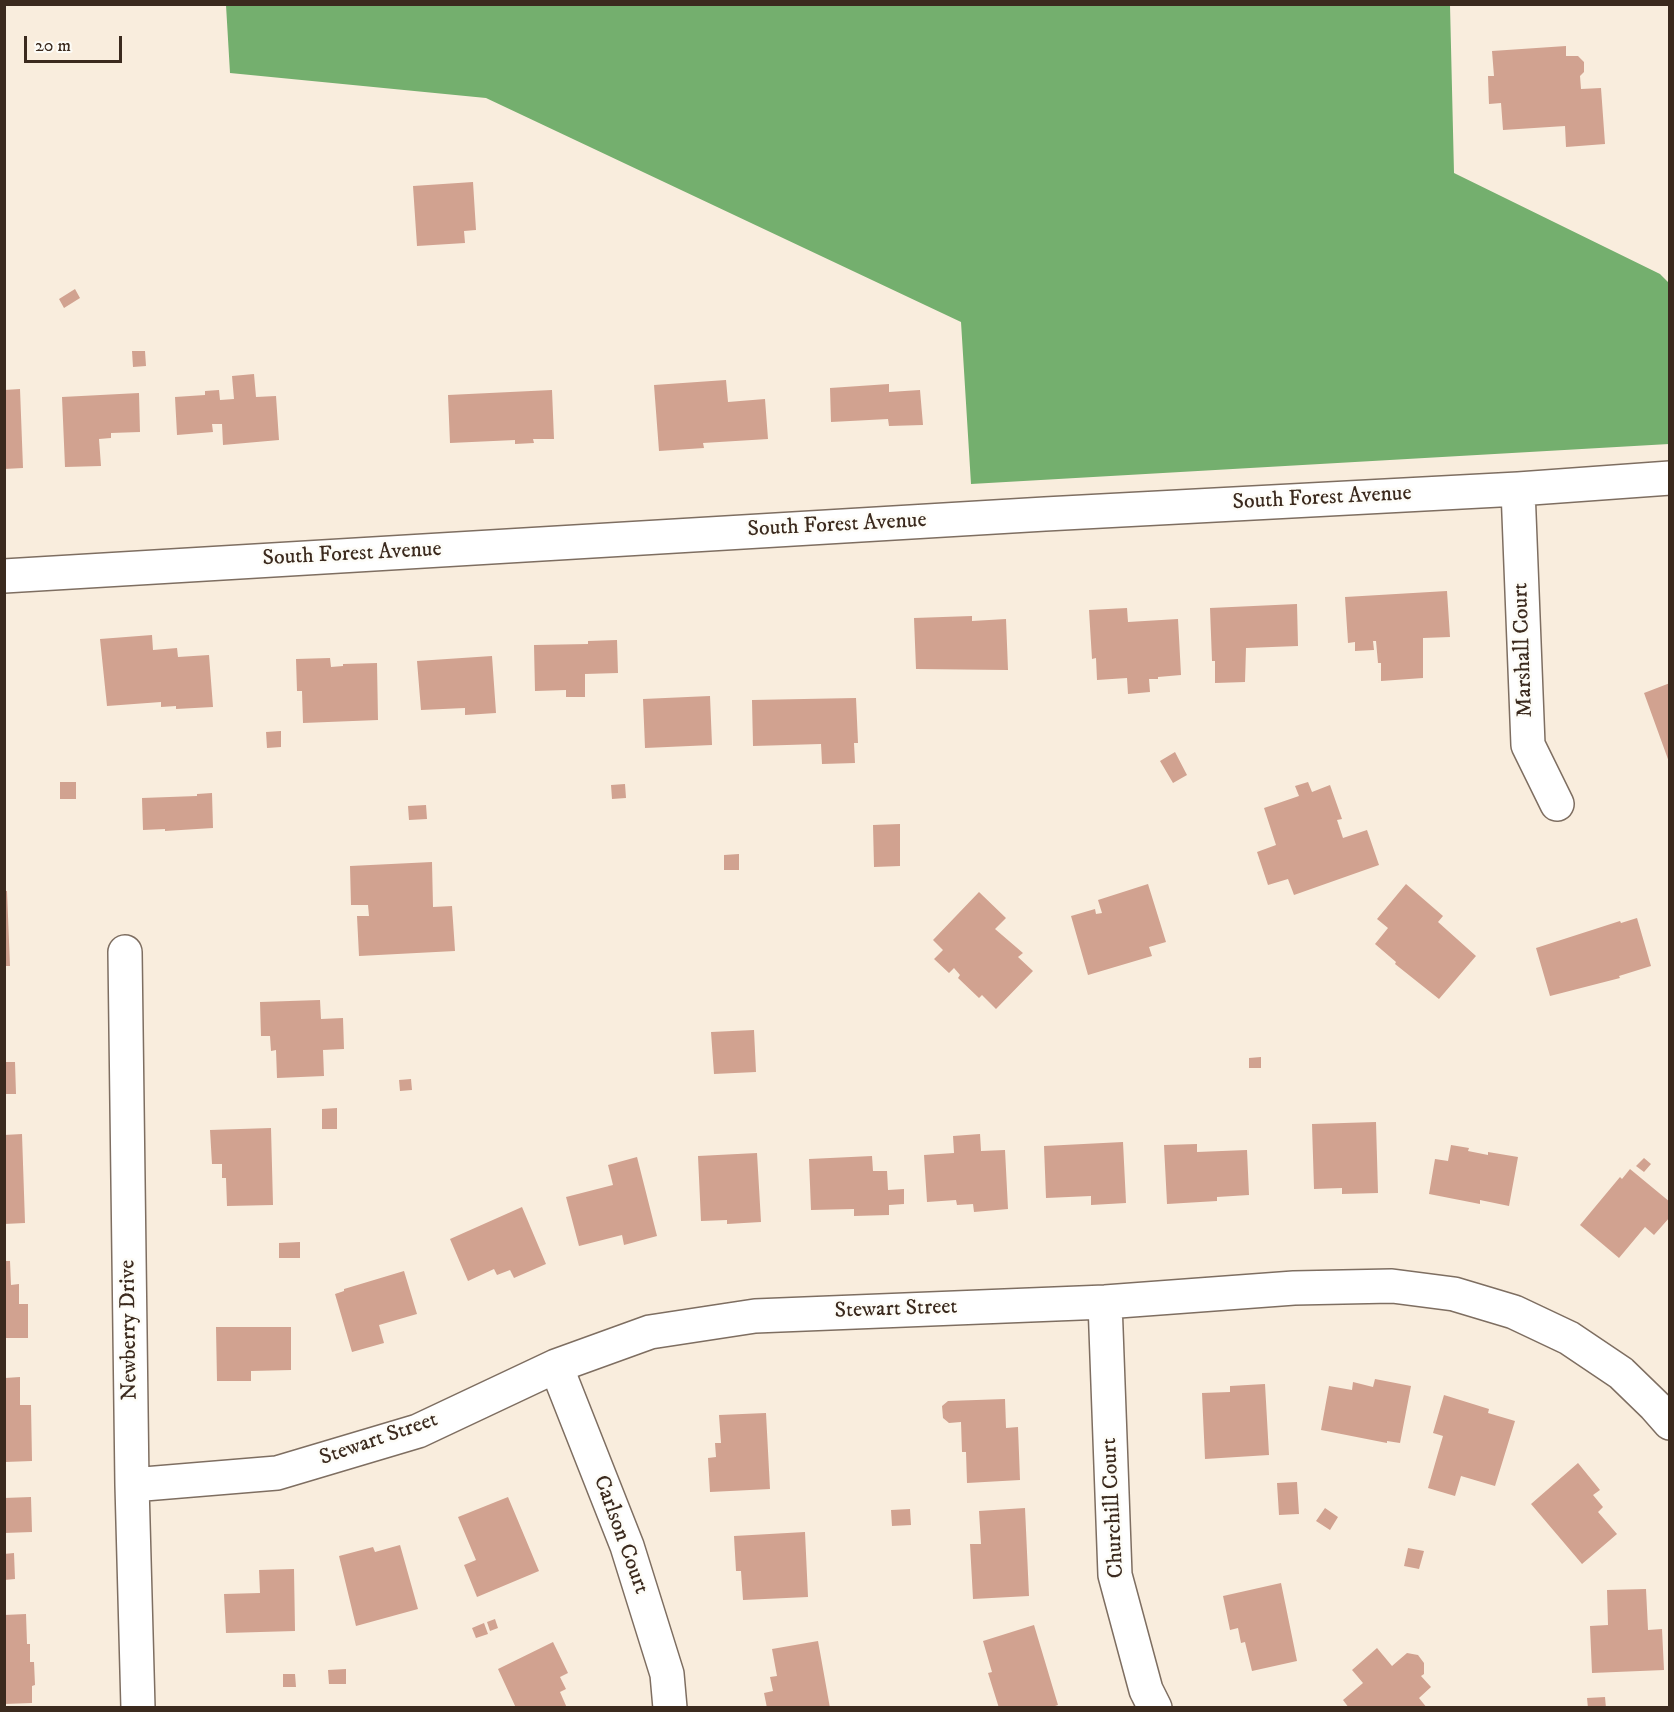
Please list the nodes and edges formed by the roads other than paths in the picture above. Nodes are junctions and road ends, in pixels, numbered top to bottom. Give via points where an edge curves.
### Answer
1 (1670, 478) edge
2 (1518, 489) junction
3 (4, 576) edge
4 (1557, 804) dead end
5 (125, 952) dead end
6 (1106, 1302) junction
7 (556, 1366) junction
8 (1665, 1408) edge
9 (132, 1485) junction
10 (138, 1707) edge
11 (670, 1707) edge
12 (1155, 1707) edge

1 - 2 street, South Forest Avenue
2 - 3 street, South Forest Avenue
2 - 4 street, Marshall Court via 1528,745
5 - 9 street, Newberry Drive
6 - 7 street, Stewart Street via 755,1316 650,1332
6 - 8 street, Stewart Street via 1294,1288 1392,1286 1454,1294 1514,1312 1569,1338
6 - 12 street, Churchill Court via 1115,1575 1146,1690
7 - 9 street, Stewart Street via 418,1431 277,1473
7 - 11 street, Carlson Court via 627,1546 667,1674
9 - 10 street, Newberry Drive

